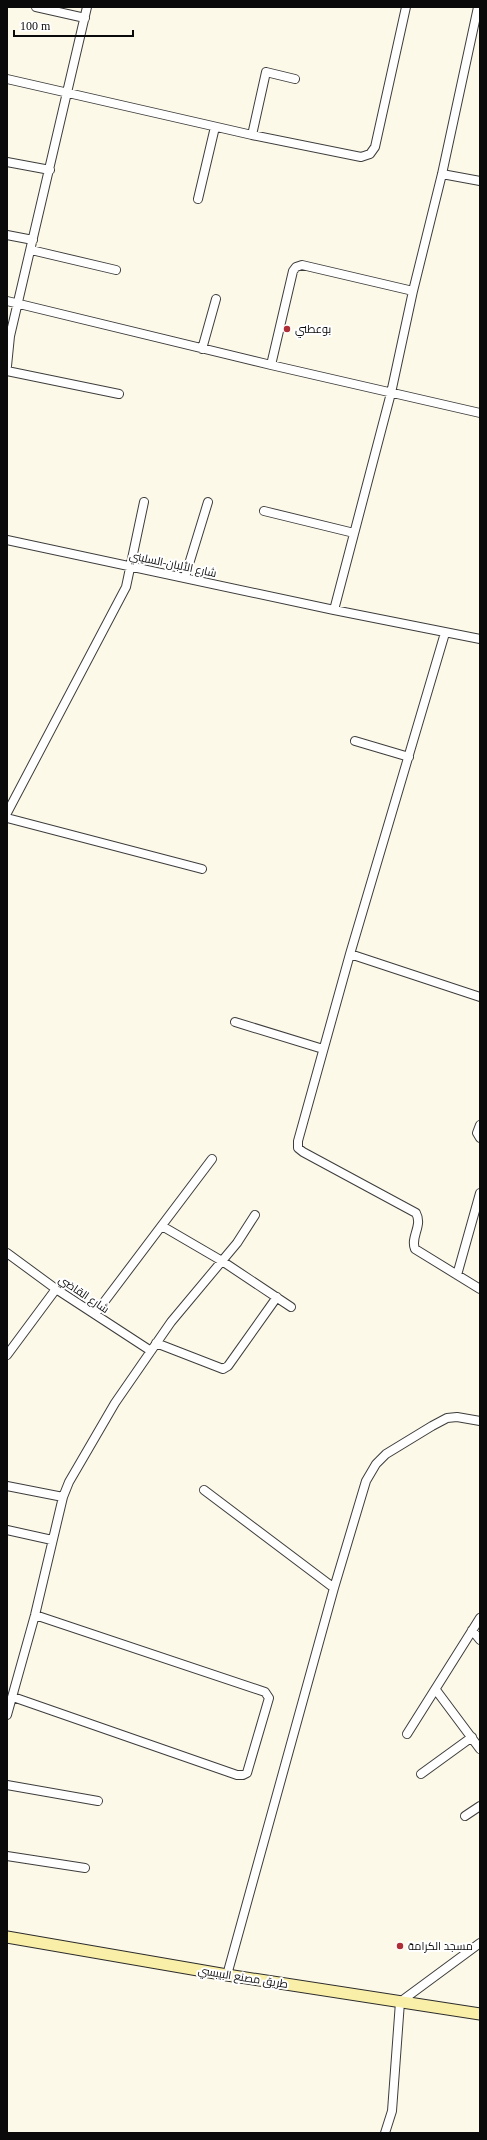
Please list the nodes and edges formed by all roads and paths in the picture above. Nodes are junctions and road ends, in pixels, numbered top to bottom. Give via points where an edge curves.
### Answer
1 (36, 7) edge
2 (87, 7) edge
3 (406, 7) edge
4 (478, 7) edge
5 (85, 18) junction
6 (7, 79) edge
7 (295, 79) dead end
8 (68, 93) junction
9 (215, 127) junction
10 (252, 135) junction
11 (7, 162) edge
12 (50, 170) junction
13 (442, 174) junction
14 (480, 182) edge
15 (198, 199) dead end
16 (7, 234) edge
17 (33, 240) junction
18 (31, 250) junction
19 (116, 270) dead end
20 (413, 291) junction
21 (216, 299) dead end
22 (7, 301) edge
23 (18, 303) junction
24 (202, 349) junction
25 (271, 365) junction
26 (7, 366) edge
27 (7, 371) edge
28 (391, 393) junction
29 (119, 394) dead end
30 (480, 413) edge
31 (144, 502) dead end
32 (208, 502) dead end
33 (264, 511) dead end
34 (354, 533) junction
35 (7, 540) edge
36 (130, 565) junction
37 (185, 577) junction
38 (334, 610) junction
39 (445, 633) junction
40 (480, 639) edge
41 (355, 741) dead end
42 (409, 757) junction
43 (7, 813) edge
44 (7, 818) edge
45 (202, 869) dead end
46 (350, 954) junction
47 (480, 997) edge
48 (235, 1022) dead end
49 (323, 1048) junction
50 (480, 1125) edge
51 (480, 1138) edge
52 (212, 1160) dead end
53 (480, 1193) edge
54 (255, 1215) dead end
55 (162, 1226) junction
56 (7, 1253) edge
57 (222, 1261) junction
58 (457, 1275) junction
59 (56, 1289) junction
60 (480, 1289) edge
61 (277, 1297) junction
62 (291, 1307) dead end
63 (95, 1314) junction
64 (156, 1343) junction
65 (151, 1351) junction
66 (7, 1355) edge
67 (480, 1421) edge
68 (7, 1486) edge
69 (204, 1490) dead end
70 (63, 1497) junction
71 (7, 1530) edge
72 (52, 1540) junction
73 (334, 1588) junction
74 (35, 1615) junction
75 (480, 1618) edge
76 (472, 1630) junction
77 (480, 1640) edge
78 (436, 1690) junction
79 (13, 1697) junction
80 (7, 1715) edge
81 (407, 1734) dead end
82 (472, 1737) junction
83 (480, 1748) edge
84 (421, 1774) dead end
85 (7, 1785) edge
86 (98, 1801) dead end
87 (480, 1806) edge
88 (465, 1816) dead end
89 (7, 1856) edge
90 (85, 1868) dead end
91 (7, 1937) edge
92 (480, 1943) edge
93 (227, 1975) junction
94 (400, 2002) junction
95 (480, 2014) edge
96 (385, 2133) edge

1 - 5 street
2 - 5 street
3 - 10 street via 375,147 370,154 352,156
4 - 13 street
5 - 8 street
6 - 8 street
7 - 10 street via 266,72
8 - 9 street
8 - 12 street
9 - 10 street
9 - 15 street
11 - 12 street
12 - 17 street
13 - 14 street
13 - 20 street
16 - 17 street
17 - 18 street
18 - 19 street
18 - 23 street
20 - 25 street via 302,265 296,267
20 - 28 street
21 - 24 street
22 - 23 street
23 - 24 street
23 - 26 street via 10,336
24 - 25 street
25 - 28 street
27 - 29 street
28 - 30 street
28 - 34 street
31 - 36 street
32 - 37 street
33 - 34 street
34 - 38 street
35 - 36 street, شارع الألبان-السليني
36 - 37 street, شارع الألبان-السليني
36 - 43 street via 126,586
37 - 38 street, شارع الألبان-السليني
38 - 39 street, شارع الألبان-السليني
39 - 40 street, شارع الألبان-السليني
39 - 42 street
41 - 42 street
42 - 46 street
44 - 45 street
46 - 47 street
46 - 49 street
48 - 49 street
49 - 58 street via 298,1148 416,1213 419,1225 414,1242 415,1249
50 - 51 street via 477,1133
52 - 55 street
53 - 58 street
54 - 57 street
55 - 57 street
55 - 63 street
56 - 59 street, شارع القاضي
57 - 61 street
57 - 64 street
58 - 60 street
59 - 63 street, شارع القاضي
59 - 66 street
61 - 62 street
61 - 64 street via 228,1366 223,1369
63 - 65 street, شارع القاضي
64 - 65 street
65 - 70 street via 114,1403
67 - 73 street via 470,1418 447,1418 398,1446 376,1464 362,1490
68 - 70 street
69 - 73 street
70 - 72 street
71 - 72 street
72 - 74 street
73 - 93 street
74 - 79 street
74 - 79 street via 265,1692 269,1698 247,1773 237,1775
75 - 76 street
76 - 77 street
76 - 78 street
78 - 81 street
78 - 82 street
79 - 80 street
82 - 83 street
82 - 84 street
85 - 86 street
87 - 88 street
89 - 90 street
91 - 93 main road, طريق مصنع البيبسي
92 - 94 street
93 - 94 main road, طريق مصنع البيبسي
94 - 95 main road, طريق مصنع البيبسي
94 - 96 street via 392,2111

